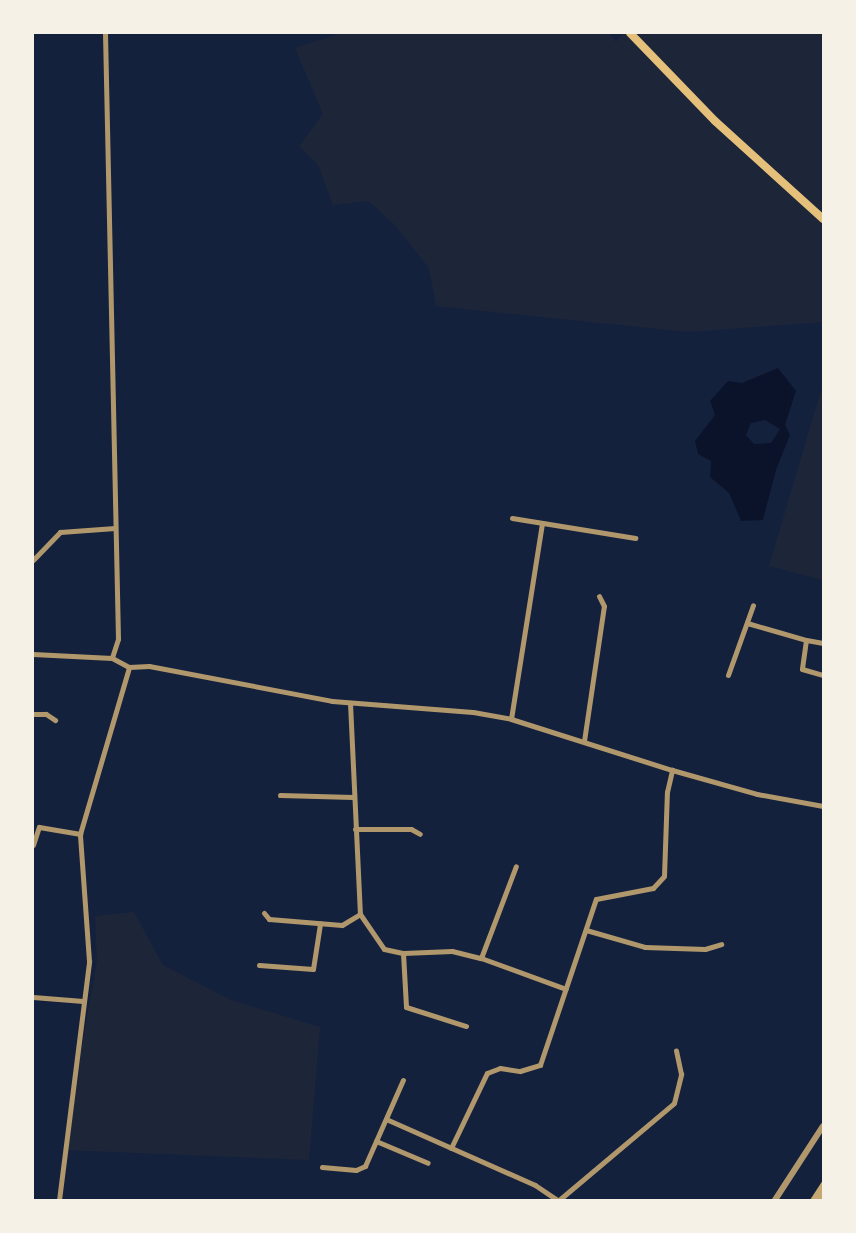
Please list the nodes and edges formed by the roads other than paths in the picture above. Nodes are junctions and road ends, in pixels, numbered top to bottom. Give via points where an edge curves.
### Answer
1 (105, 33) edge
2 (630, 33) edge
3 (823, 219) edge
4 (512, 518) dead end
5 (542, 523) junction
6 (115, 528) junction
7 (634, 538) dead end
8 (33, 560) edge
9 (599, 596) dead end
10 (753, 604) dead end
11 (747, 623) junction
12 (806, 640) junction
13 (823, 643) edge
14 (33, 654) edge
15 (112, 658) junction
16 (129, 667) junction
17 (728, 675) dead end
18 (823, 675) edge
19 (350, 703) junction
20 (33, 714) edge
21 (511, 719) junction
22 (55, 720) dead end
23 (584, 741) junction
24 (672, 770) junction
25 (280, 795) dead end
26 (353, 797) junction
27 (823, 806) edge
28 (355, 829) junction
29 (80, 834) junction
30 (420, 834) dead end
31 (33, 845) edge
32 (516, 866) dead end
33 (264, 913) dead end
34 (360, 914) junction
35 (320, 924) junction
36 (586, 930) junction
37 (721, 944) dead end
38 (403, 953) junction
39 (481, 958) junction
40 (259, 965) dead end
41 (566, 988) junction
42 (33, 997) edge
43 (83, 1001) junction
44 (466, 1026) dead end
45 (676, 1051) dead end
46 (403, 1080) dead end
47 (386, 1119) junction
48 (823, 1126) edge
49 (376, 1141) junction
50 (451, 1148) junction
51 (428, 1163) dead end
52 (322, 1167) dead end
53 (59, 1200) edge
54 (558, 1200) edge
55 (775, 1200) edge

1 - 6 street
2 - 3 main road via 715,121
4 - 5 street
5 - 7 street
5 - 21 street
6 - 8 street via 60,532
6 - 15 street via 118,639
9 - 23 street via 603,606
10 - 11 street
11 - 12 street
11 - 17 street
12 - 13 street
12 - 18 street via 802,669
14 - 15 street
15 - 16 street
16 - 19 street via 149,666
16 - 29 street
19 - 21 street via 473,712
19 - 26 street
20 - 22 street via 45,714
21 - 23 street
23 - 24 street
24 - 27 street via 757,794
24 - 36 street via 667,792 664,876 653,888 596,899
25 - 26 street
26 - 28 street
28 - 30 street via 411,829
28 - 34 street
29 - 31 street via 39,827
29 - 43 street via 89,961
32 - 39 street
33 - 35 street via 268,918
34 - 35 street via 342,925
34 - 38 street via 384,949
35 - 40 street via 313,969
36 - 37 street via 645,947 705,949
36 - 41 street
38 - 39 street via 452,951
38 - 44 street via 406,1006
39 - 41 street
41 - 50 street via 540,1065 520,1071 500,1068 487,1072
42 - 43 street
43 - 53 street
45 - 54 street via 681,1074 674,1103
46 - 47 street
47 - 49 street
47 - 50 street
48 - 55 street
49 - 51 street
49 - 52 street via 365,1166 356,1170
50 - 54 street via 535,1185

